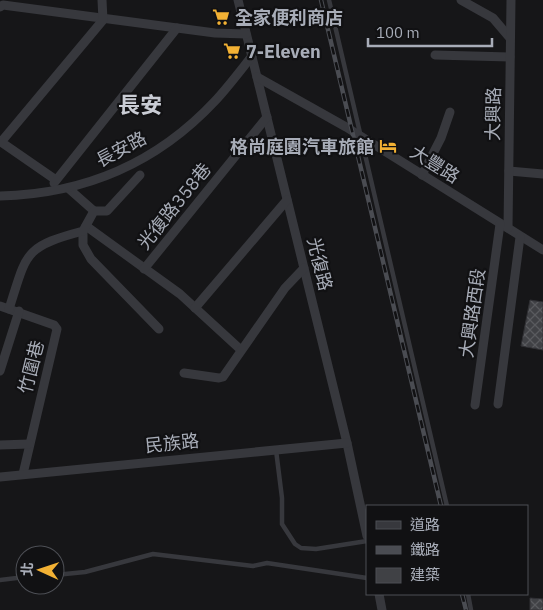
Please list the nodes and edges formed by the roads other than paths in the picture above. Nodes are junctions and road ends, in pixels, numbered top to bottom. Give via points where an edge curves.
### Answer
1 (102, 0) edge
2 (238, 0) edge
3 (329, 0) edge
4 (462, 0) edge
5 (511, 0) edge
6 (20, 4) edge
7 (1, 6) edge
8 (103, 20) junction
9 (177, 28) junction
10 (246, 34) junction
11 (510, 38) junction
12 (252, 56) junction
13 (435, 56) dead end
14 (510, 57) junction
15 (257, 77) junction
16 (450, 112) dead end
17 (267, 117) junction
18 (359, 136) junction
19 (509, 171) junction
20 (543, 174) edge
21 (140, 175) dead end
22 (422, 175) junction
23 (56, 180) junction
24 (68, 188) junction
25 (48, 192) junction
26 (0, 196) edge
27 (288, 200) junction
28 (94, 211) junction
29 (504, 226) junction
30 (84, 229) junction
31 (520, 236) junction
32 (543, 250) edge
33 (304, 268) junction
34 (144, 269) junction
35 (4, 307) edge
36 (196, 308) junction
37 (19, 311) junction
38 (159, 329) dead end
39 (241, 350) junction
40 (0, 371) edge
41 (184, 373) dead end
42 (498, 404) dead end
43 (475, 405) dead end
44 (347, 443) junction
45 (28, 444) junction
46 (0, 445) edge
47 (276, 450) junction
48 (23, 474) junction
49 (0, 477) edge
50 (447, 505) edge
51 (366, 531) edge
52 (366, 541) edge
53 (65, 574) edge
54 (15, 578) edge
55 (366, 578) edge
56 (0, 580) edge
57 (379, 595) edge
58 (468, 595) edge
59 (382, 610) edge
60 (471, 610) edge

1 - 8 street
2 - 10 street, 光復路
3 - 18 lane
4 - 11 street via 493,18
5 - 11 street, 大興路
6 - 7 street
6 - 8 street
8 - 9 street
8 - 23 street via 1,142
9 - 10 street
9 - 23 street
10 - 12 street, 光復路
11 - 14 street, 大興路
12 - 15 street, 光復路
12 - 24 street, 長安路 via 214,101 185,128 143,159 109,176
13 - 14 street
14 - 19 street, 大興路
15 - 17 street, 光復路
15 - 18 street, 大豐路
16 - 22 street
17 - 27 street, 光復路
17 - 34 street, 光復路358巷
18 - 22 street, 大豐路
18 - 50 lane
19 - 20 street
19 - 29 street, 大興路
21 - 28 street via 107,211
22 - 29 street, 大豐路
23 - 25 street
24 - 25 street, 長安路
24 - 28 street
25 - 26 street, 長安路
27 - 33 street, 光復路
27 - 36 street
28 - 30 street
29 - 31 street, 大豐路
29 - 43 street, 大興路西段
30 - 34 street
30 - 35 street via 56,238 32,251
30 - 38 street via 83,245 91,260
31 - 32 street, 大豐路
31 - 42 street
33 - 39 street via 285,288
33 - 44 street, 光復路
34 - 36 street
35 - 37 street, 竹圍巷
36 - 39 street
37 - 40 street
37 - 45 street, 竹圍巷 via 57,329
39 - 41 street via 223,377
44 - 47 street, 民族路
44 - 51 street, 光復路
45 - 46 street
45 - 48 street, 竹圍巷
47 - 48 street, 民族路
47 - 52 lane via 282,524 295,544 301,548 316,549
48 - 49 street, 民族路
53 - 55 lane via 153,554 253,566 266,563
54 - 56 lane
57 - 59 street
58 - 60 lane

